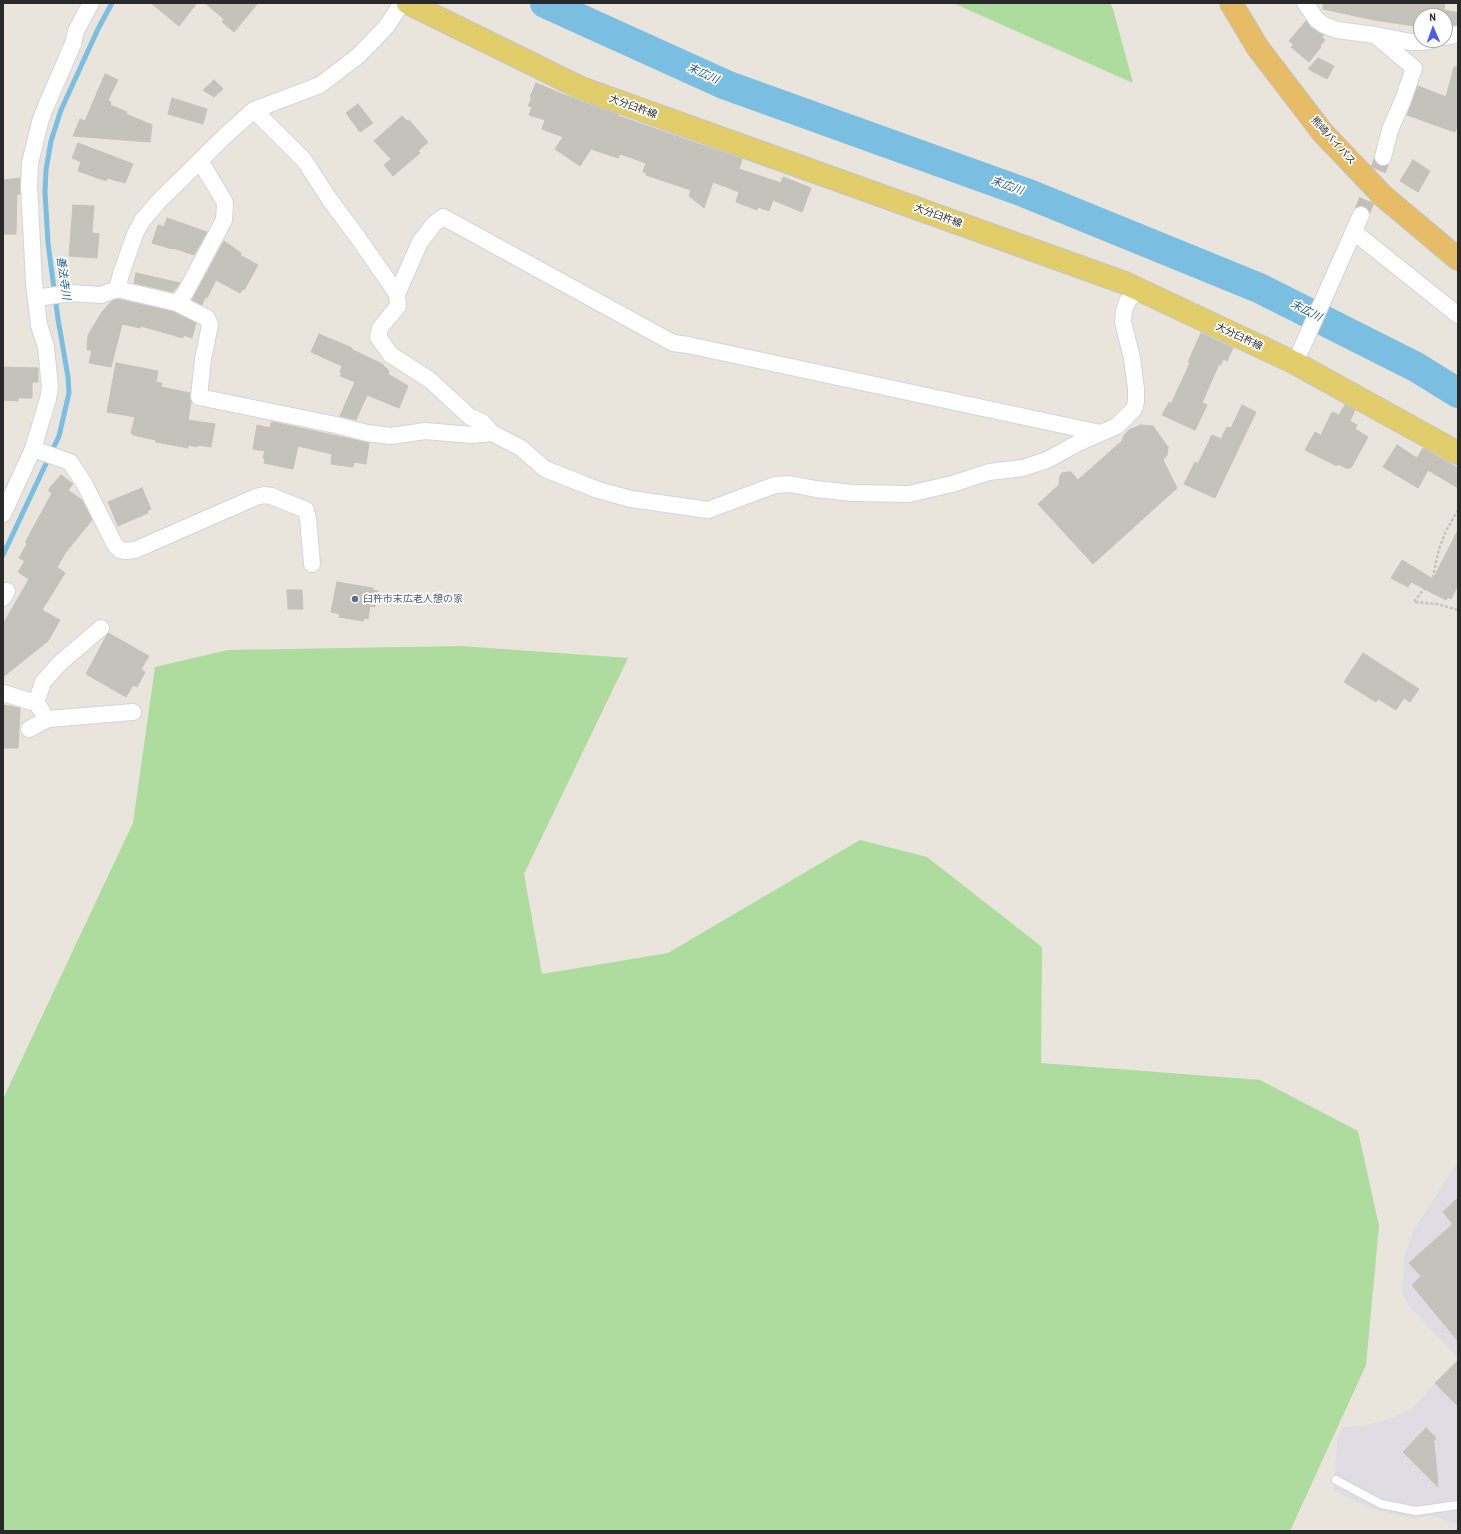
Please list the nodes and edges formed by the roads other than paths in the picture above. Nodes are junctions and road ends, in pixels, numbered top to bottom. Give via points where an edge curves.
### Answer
1 (91, 3) edge
2 (402, 3) edge
3 (408, 3) edge
4 (1231, 3) edge
5 (1305, 3) edge
6 (1375, 35) junction
7 (1413, 42) edge
8 (254, 110) junction
9 (1382, 156) tunnel mouth
10 (200, 161) junction
11 (1362, 215) tunnel mouth
12 (1354, 232) junction
13 (1458, 259) edge
14 (117, 289) junction
15 (1138, 290) junction
16 (397, 294) junction
17 (39, 298) junction
18 (177, 303) junction
19 (1458, 315) edge
20 (1298, 355) junction
21 (492, 433) junction
22 (1100, 433) junction
23 (35, 450) junction
24 (1458, 453) edge
25 (3, 514) edge
26 (312, 564) dead end
27 (101, 628) dead end
28 (3, 693) edge
29 (36, 703) junction
30 (133, 712) dead end
31 (48, 719) junction
32 (30, 729) dead end
33 (1336, 1480) dead end
34 (1458, 1505) edge

1 - 17 street via 76,31 73,44 46,106 30,163 30,232
2 - 8 street via 387,26 358,56 320,85
3 - 15 main road, 大分臼杵線 via 581,88
4 - 13 highway, 熊崎バイパス via 1258,48 1323,133 1383,196
5 - 6 street via 1324,25 1337,30
6 - 7 street
6 - 9 street via 1414,68
8 - 10 street
8 - 16 street via 304,160
10 - 14 street via 142,221 135,234
10 - 18 street via 225,203 224,220 185,293
11 - 12 street
12 - 19 street
12 - 20 street
14 - 17 street via 101,295 71,293
14 - 18 street
15 - 20 main road, 大分臼杵線
15 - 22 street via 1127,302 1123,322 1132,358 1136,402 1134,408 1117,426
16 - 21 street via 398,306 380,328 378,337 391,355 430,380 458,407 470,417 482,422
16 - 22 street via 420,242 443,217 673,343
17 - 23 street via 39,325 46,347 50,387
18 - 21 street via 207,318 210,325 199,397 391,436 425,431 472,435
20 - 24 main road, 大分臼杵線
21 - 22 street via 521,448 545,469 598,490 631,499 708,510 775,485 790,484 853,493 909,494 989,472 1023,468
23 - 25 street
23 - 26 street via 70,462 120,550 135,550 256,496 264,495 306,510
27 - 29 street via 60,663 43,682
28 - 29 street
29 - 31 street
30 - 31 street
31 - 32 street
33 - 34 lane via 1381,1504 1416,1511

